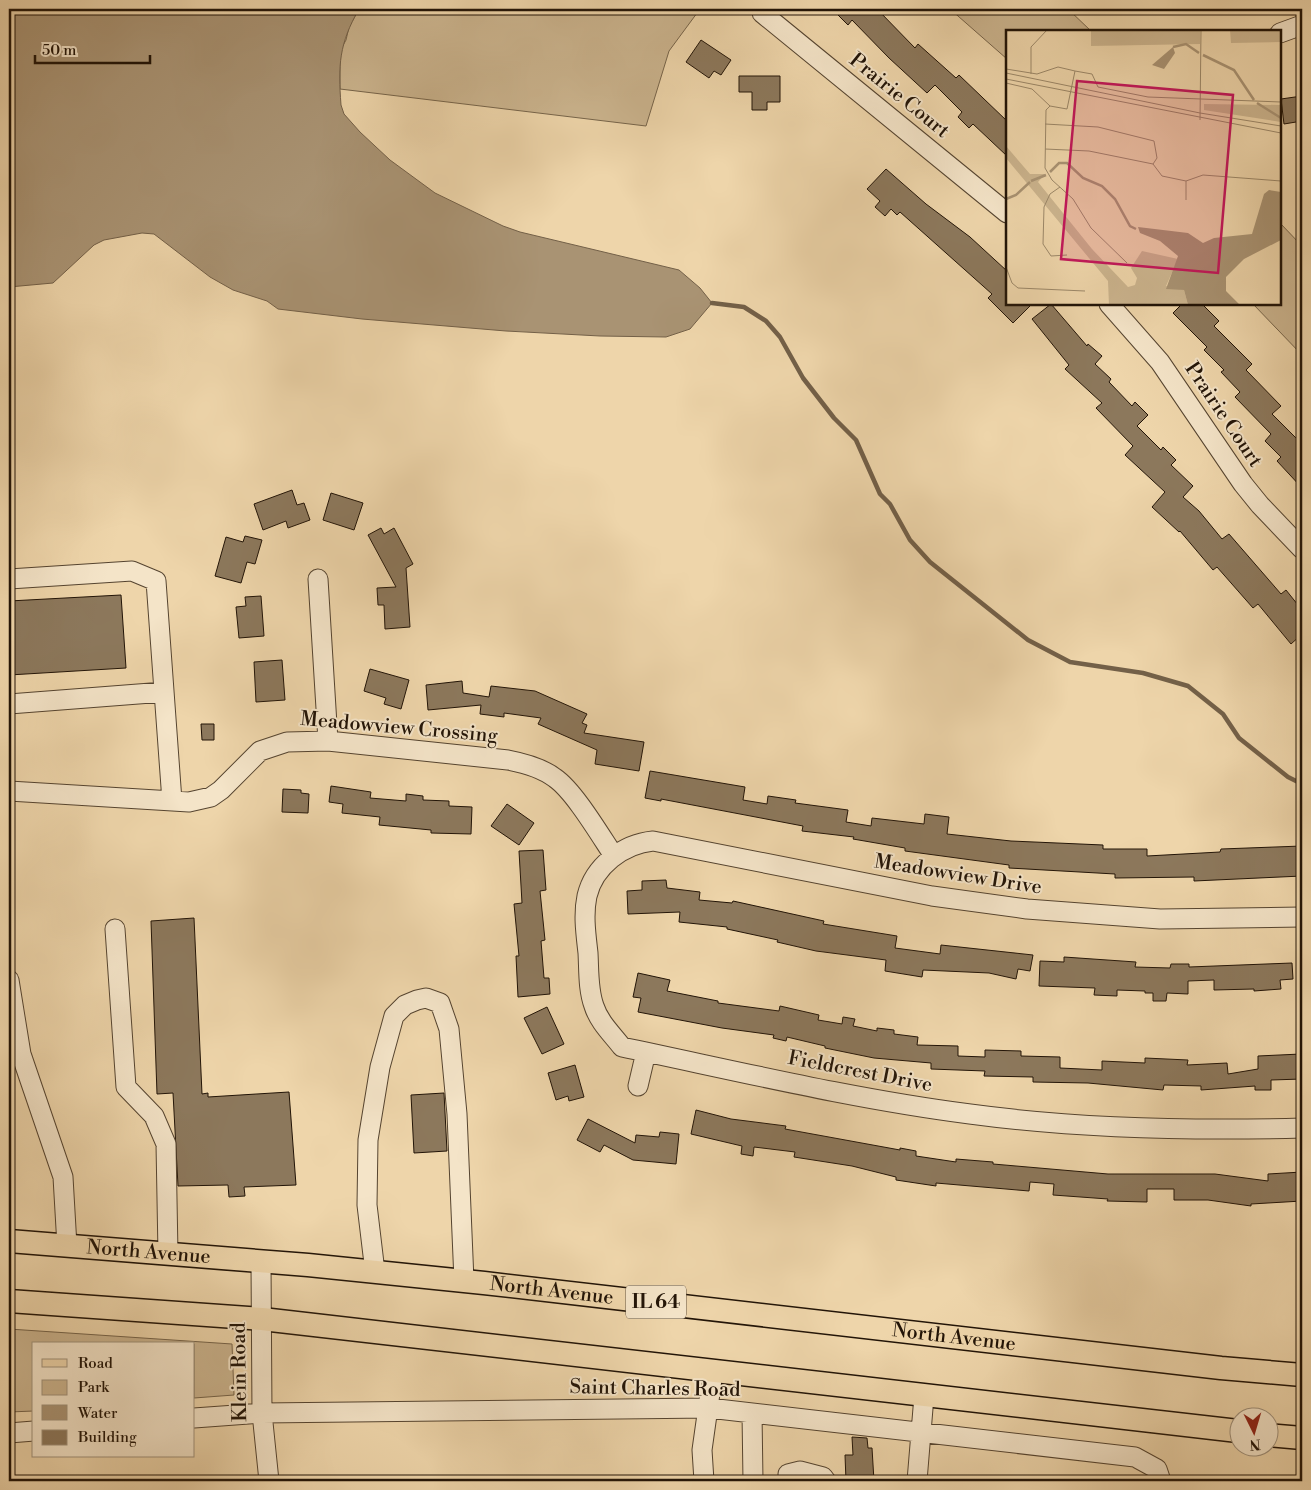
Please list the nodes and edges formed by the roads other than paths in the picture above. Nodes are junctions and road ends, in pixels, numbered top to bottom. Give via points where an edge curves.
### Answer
1 (762, 13) dead end
2 (1302, 25) edge
3 (1281, 33) edge
4 (1006, 212) edge
5 (1110, 305) edge
6 (1302, 549) edge
7 (9, 578) edge
8 (318, 578) dead end
9 (164, 692) junction
10 (9, 704) edge
11 (328, 741) junction
12 (9, 791) edge
13 (172, 801) junction
14 (614, 856) junction
15 (1302, 917) edge
16 (115, 929) dead end
17 (9, 980) edge
18 (646, 1052) junction
19 (638, 1086) dead end
20 (1302, 1128) edge
21 (9, 1241) edge
22 (67, 1246) junction
23 (168, 1254) junction
24 (262, 1262) junction
25 (375, 1272) junction
26 (464, 1281) junction
27 (9, 1301) edge
28 (262, 1319) junction
29 (714, 1372) junction
30 (1302, 1375) edge
31 (924, 1396) junction
32 (709, 1408) junction
33 (262, 1413) junction
34 (752, 1413) junction
35 (195, 1418) edge
36 (1228, 1430) edge
37 (32, 1431) edge
38 (920, 1432) junction
39 (9, 1433) edge
40 (1278, 1436) edge
41 (1302, 1438) edge
42 (788, 1474) dead end
43 (269, 1481) edge
44 (704, 1481) edge
45 (753, 1481) edge
46 (826, 1481) edge
47 (917, 1481) edge
48 (1161, 1481) edge

1 - 4 street, Prairie Court
2 - 3 street
5 - 6 street, Prairie Court via 1160,362 1243,484
7 - 9 street via 132,571 156,581
8 - 11 street
9 - 10 street
9 - 13 street
11 - 13 street, Meadowview Crossing via 287,742 260,752 211,797 190,802
11 - 14 street, Meadowview Crossing via 531,765 556,778
12 - 13 street, Meadowview Crossing
14 - 15 street, Meadowview Drive via 641,842 653,841 924,894 1027,909 1160,919
14 - 18 street, Fieldcrest Drive via 599,870 587,894 585,910 591,999 599,1017 622,1047
16 - 23 street via 126,1087 154,1116 166,1144
17 - 22 street via 21,1054 63,1177
18 - 19 street
18 - 20 street, Fieldcrest Drive via 842,1093 980,1115 1155,1129
21 - 22 main road, North Avenue / IL 64
22 - 23 main road, North Avenue / IL 64
23 - 24 main road, North Avenue / IL 64
24 - 25 main road, North Avenue / IL 64
24 - 28 street, Klein Road
25 - 26 main road, North Avenue / IL 64
25 - 26 street via 367,1204 368,1140 380,1067 394,1016 405,1006 426,998 440,1003 449,1029 457,1114
26 - 30 main road, North Avenue / IL 64
27 - 28 main road
28 - 29 main road
28 - 33 street, Klein Road
29 - 31 main road
29 - 32 street
31 - 36 main road
31 - 38 street
32 - 33 street, Saint Charles Road
32 - 34 street, Saint Charles Road
32 - 44 street via 702,1450
33 - 35 street, Saint Charles Road
33 - 43 street, Klein Road
34 - 38 street, Saint Charles Road
34 - 45 street
37 - 39 street
38 - 47 street
38 - 48 street, Saint Charles Road via 1135,1457 1157,1469
40 - 41 main road
42 - 46 street via 800,1471 824,1477

